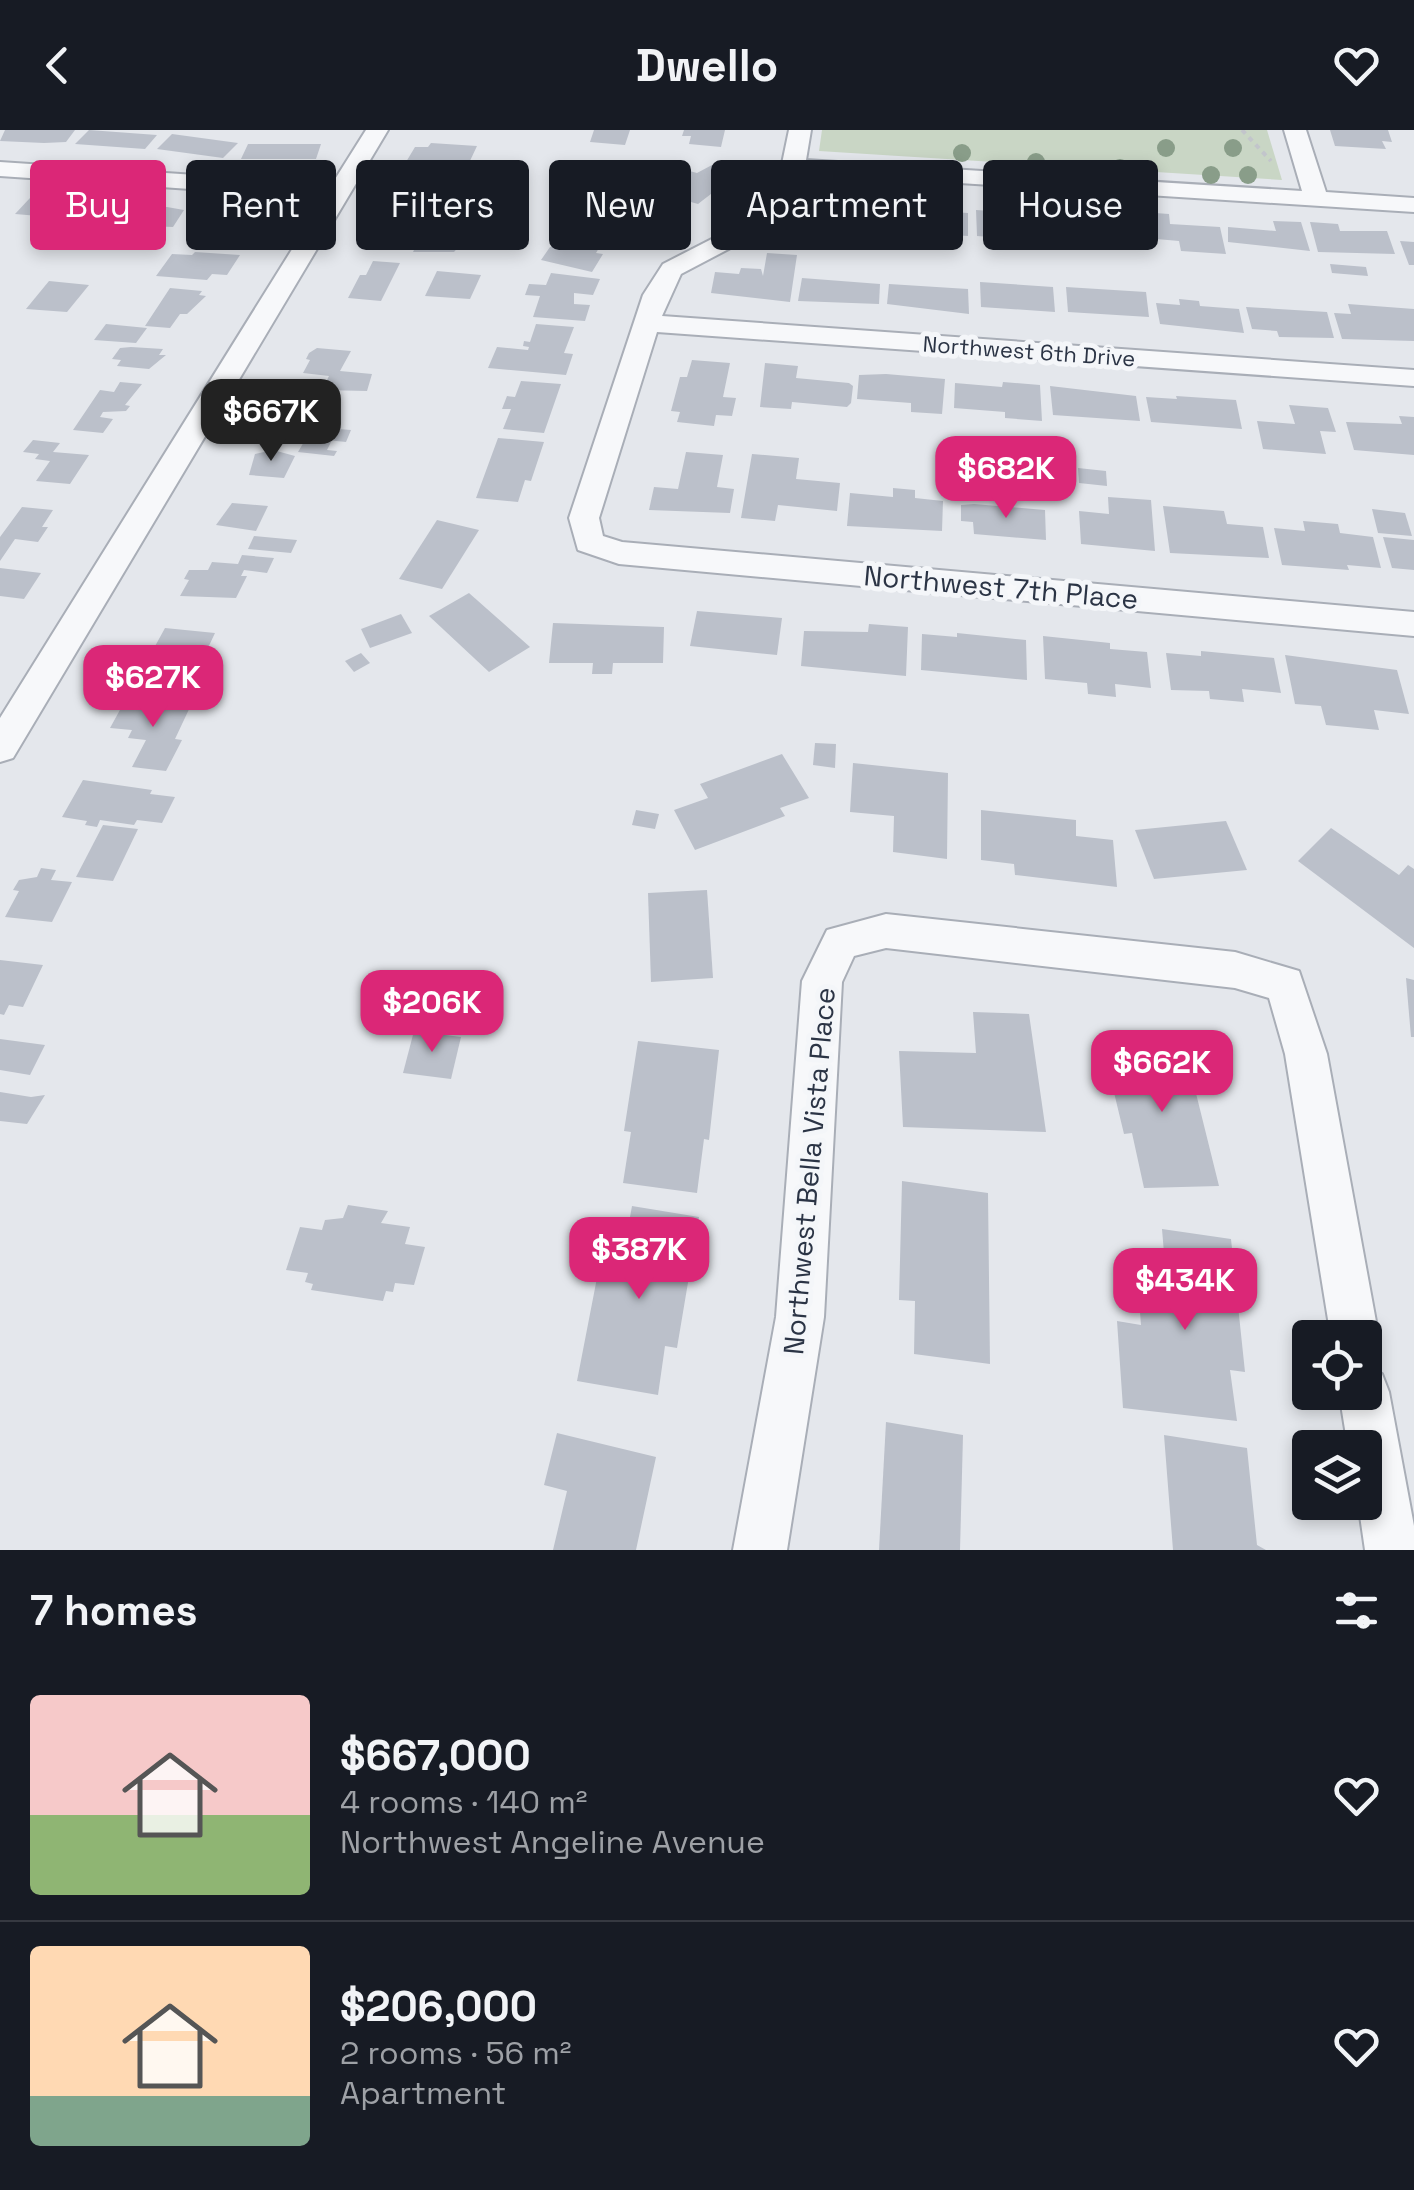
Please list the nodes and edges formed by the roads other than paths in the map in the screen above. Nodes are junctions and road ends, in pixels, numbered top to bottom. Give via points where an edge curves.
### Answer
1 (377, 130) edge
2 (800, 130) edge
3 (1295, 130) edge
4 (794, 160) edge
5 (0, 168) edge
6 (963, 176) edge
7 (340, 192) junction
8 (1316, 198) junction
9 (1414, 204) edge
10 (711, 249) edge
11 (644, 323) junction
12 (1414, 378) edge
13 (1414, 624) edge
14 (0, 748) edge
15 (1351, 1320) edge
16 (1367, 1410) edge
17 (760, 1550) edge
18 (1392, 1550) edge

1 - 7 street
2 - 4 street
3 - 8 street
5 - 7 street
6 - 8 street
7 - 14 street
8 - 9 street
10 - 11 street via 672,269
11 - 12 street, Northwest 6th Drive
11 - 13 street, Northwest 7th Place via 584,518 589,542 619,553
15 - 17 street, Northwest Bella Vista Place via 1306,1054 1285,984 1235,970 886,932 841,942 822,981 800,1317
16 - 18 street

